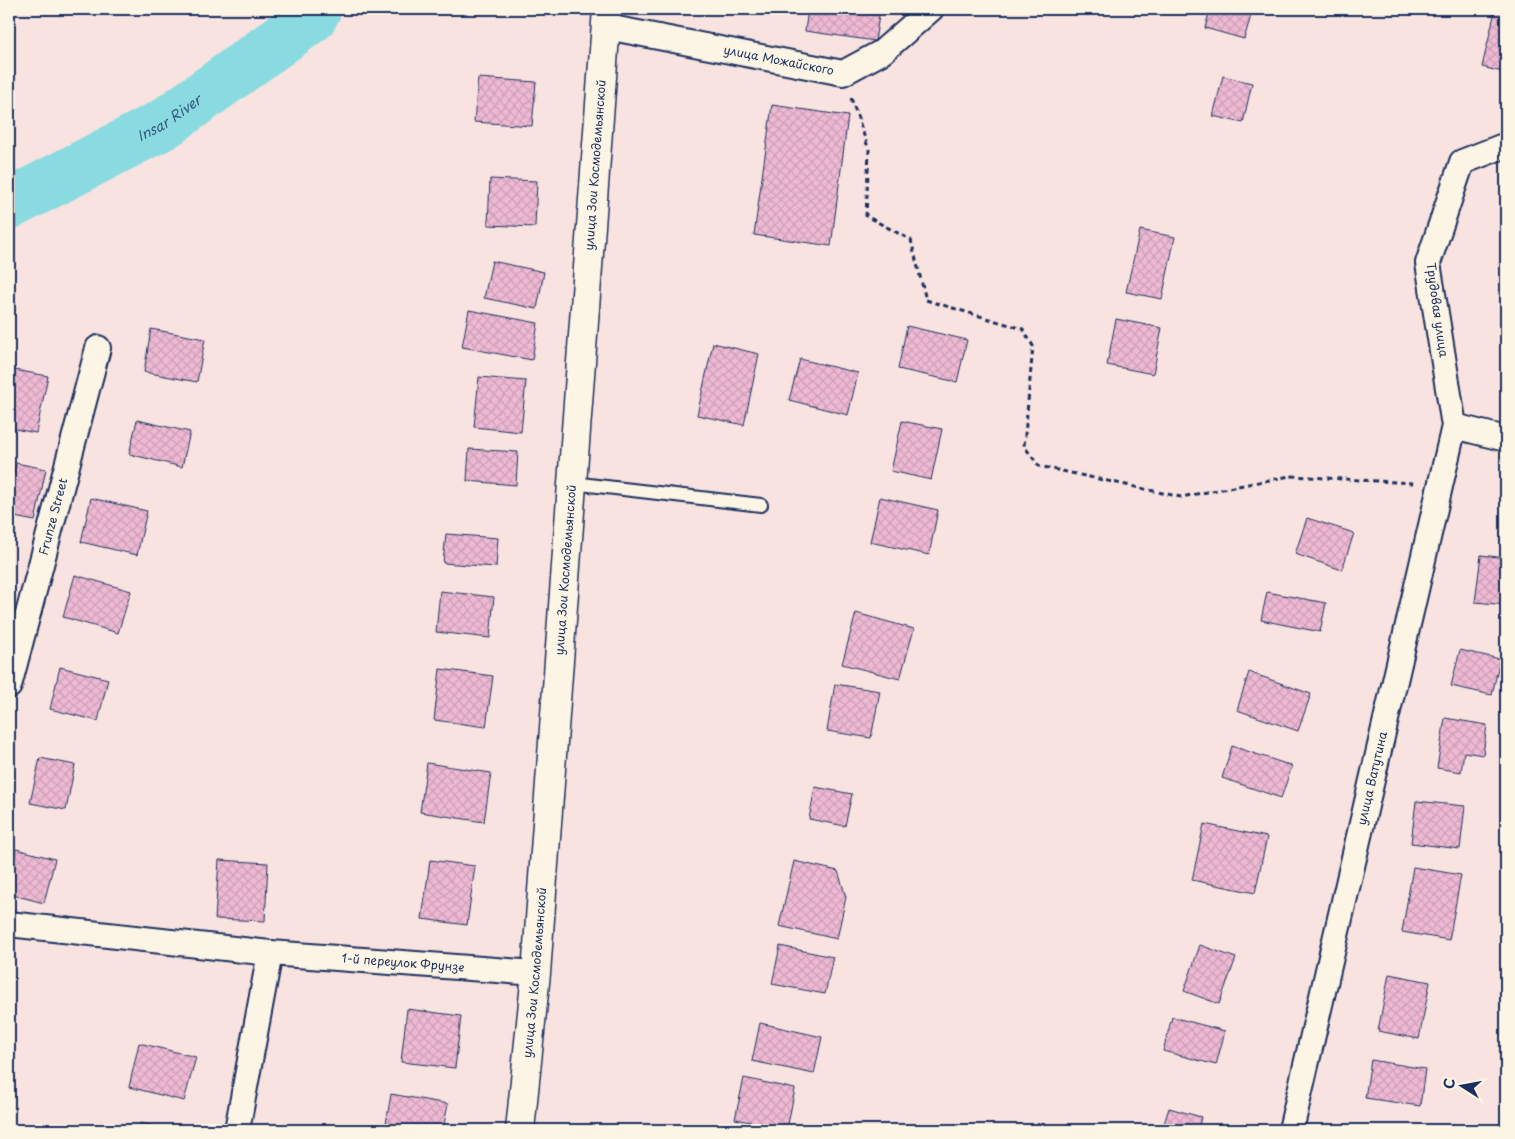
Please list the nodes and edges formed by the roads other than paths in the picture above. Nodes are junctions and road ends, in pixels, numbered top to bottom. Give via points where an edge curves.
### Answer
1 (931, 9) edge
2 (607, 18) edge
3 (1506, 145) edge
4 (98, 348) dead end
5 (1454, 426) junction
6 (1506, 439) edge
7 (572, 483) junction
8 (761, 505) dead end
9 (9, 686) edge
10 (9, 924) edge
11 (270, 953) junction
12 (536, 973) junction
13 (237, 1130) edge
14 (520, 1130) edge
15 (1291, 1130) edge

1 - 2 street, улица Можайского via 882,52 843,73
2 - 7 street, улица Зои Космодемьянской
3 - 5 street, Трудовая улица via 1462,162 1428,263
4 - 9 street, Frunze Street
5 - 6 street
5 - 15 street, улица Ватутина
7 - 8 lane
7 - 12 street, улица Зои Космодемьянской
10 - 11 street, 1-й переулок Фрунзе
11 - 12 street, 1-й переулок Фрунзе
11 - 13 street
12 - 14 street, улица Зои Космодемьянской

